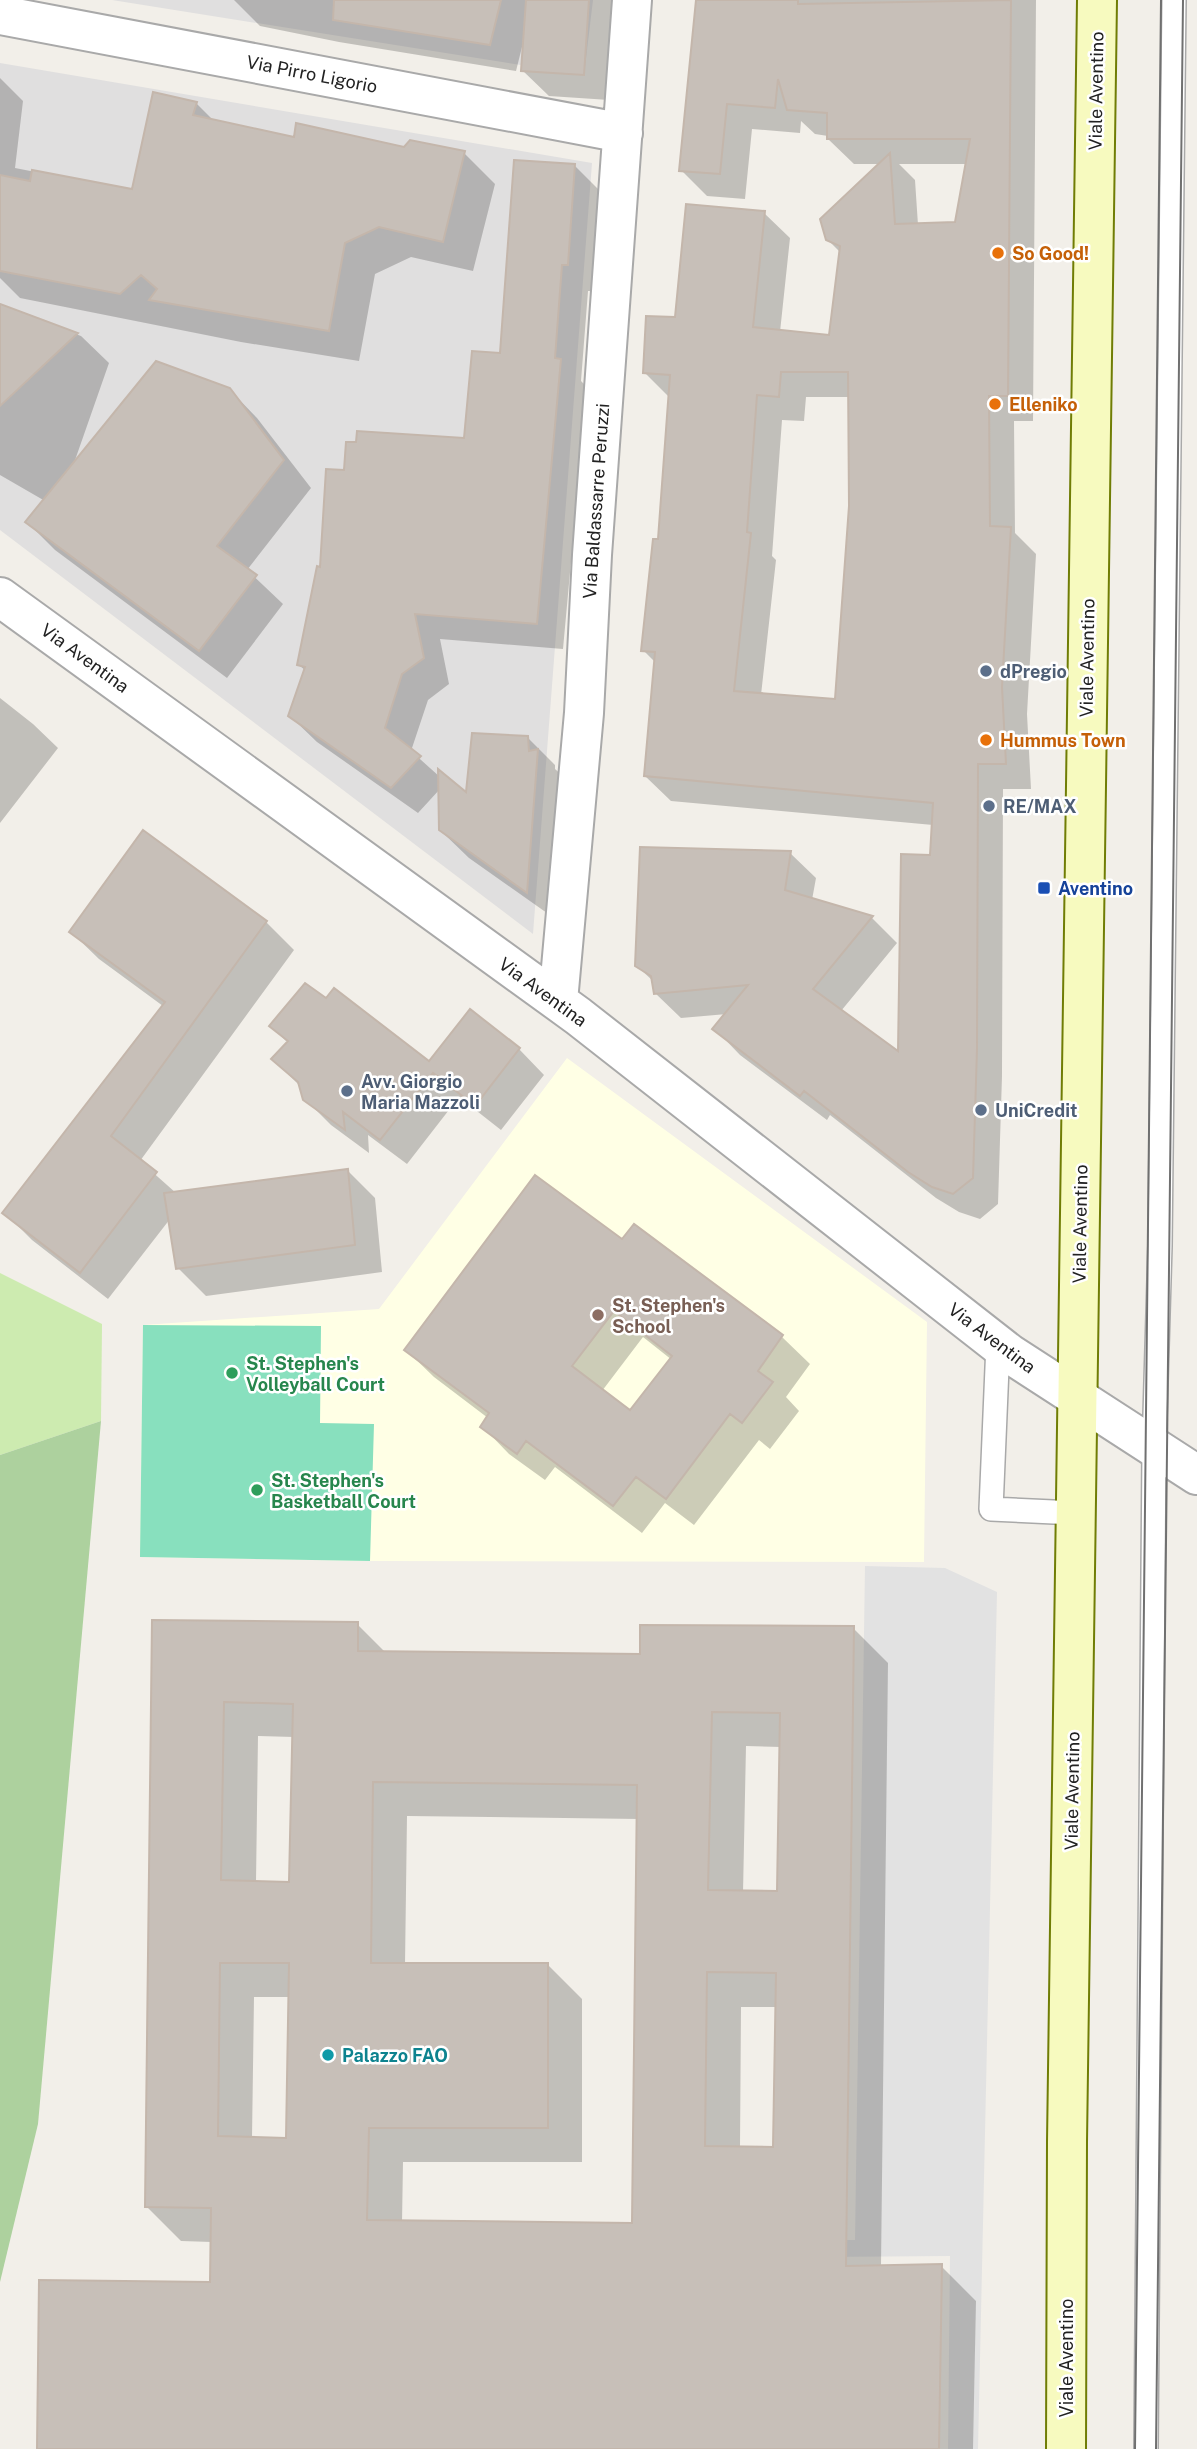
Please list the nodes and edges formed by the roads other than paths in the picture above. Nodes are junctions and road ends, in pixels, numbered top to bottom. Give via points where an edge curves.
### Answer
1 (632, 0) edge
2 (1097, 0) edge
3 (1174, 0) edge
4 (0, 15) edge
5 (623, 133) junction
6 (0, 597) edge
7 (558, 1001) junction
8 (998, 1344) junction
9 (1078, 1397) junction
10 (1154, 1449) junction
11 (1197, 1475) edge
12 (1076, 1513) junction
13 (1066, 2449) edge
14 (1146, 2449) edge

1 - 5 street, Via Baldassarre Peruzzi
2 - 9 main road, Viale Aventino
3 - 10 lane
4 - 5 street, Via Pirro Ligorio
5 - 7 street, Via Baldassarre Peruzzi via 584,713
6 - 7 street, Via Aventina
7 - 8 street, Via Aventina
8 - 9 street, Via Aventina
8 - 12 lane via 991,1508
9 - 10 street, Via Aventina
9 - 12 main road, Viale Aventino
10 - 11 street, Via Aventina
10 - 14 lane
12 - 13 main road, Viale Aventino

